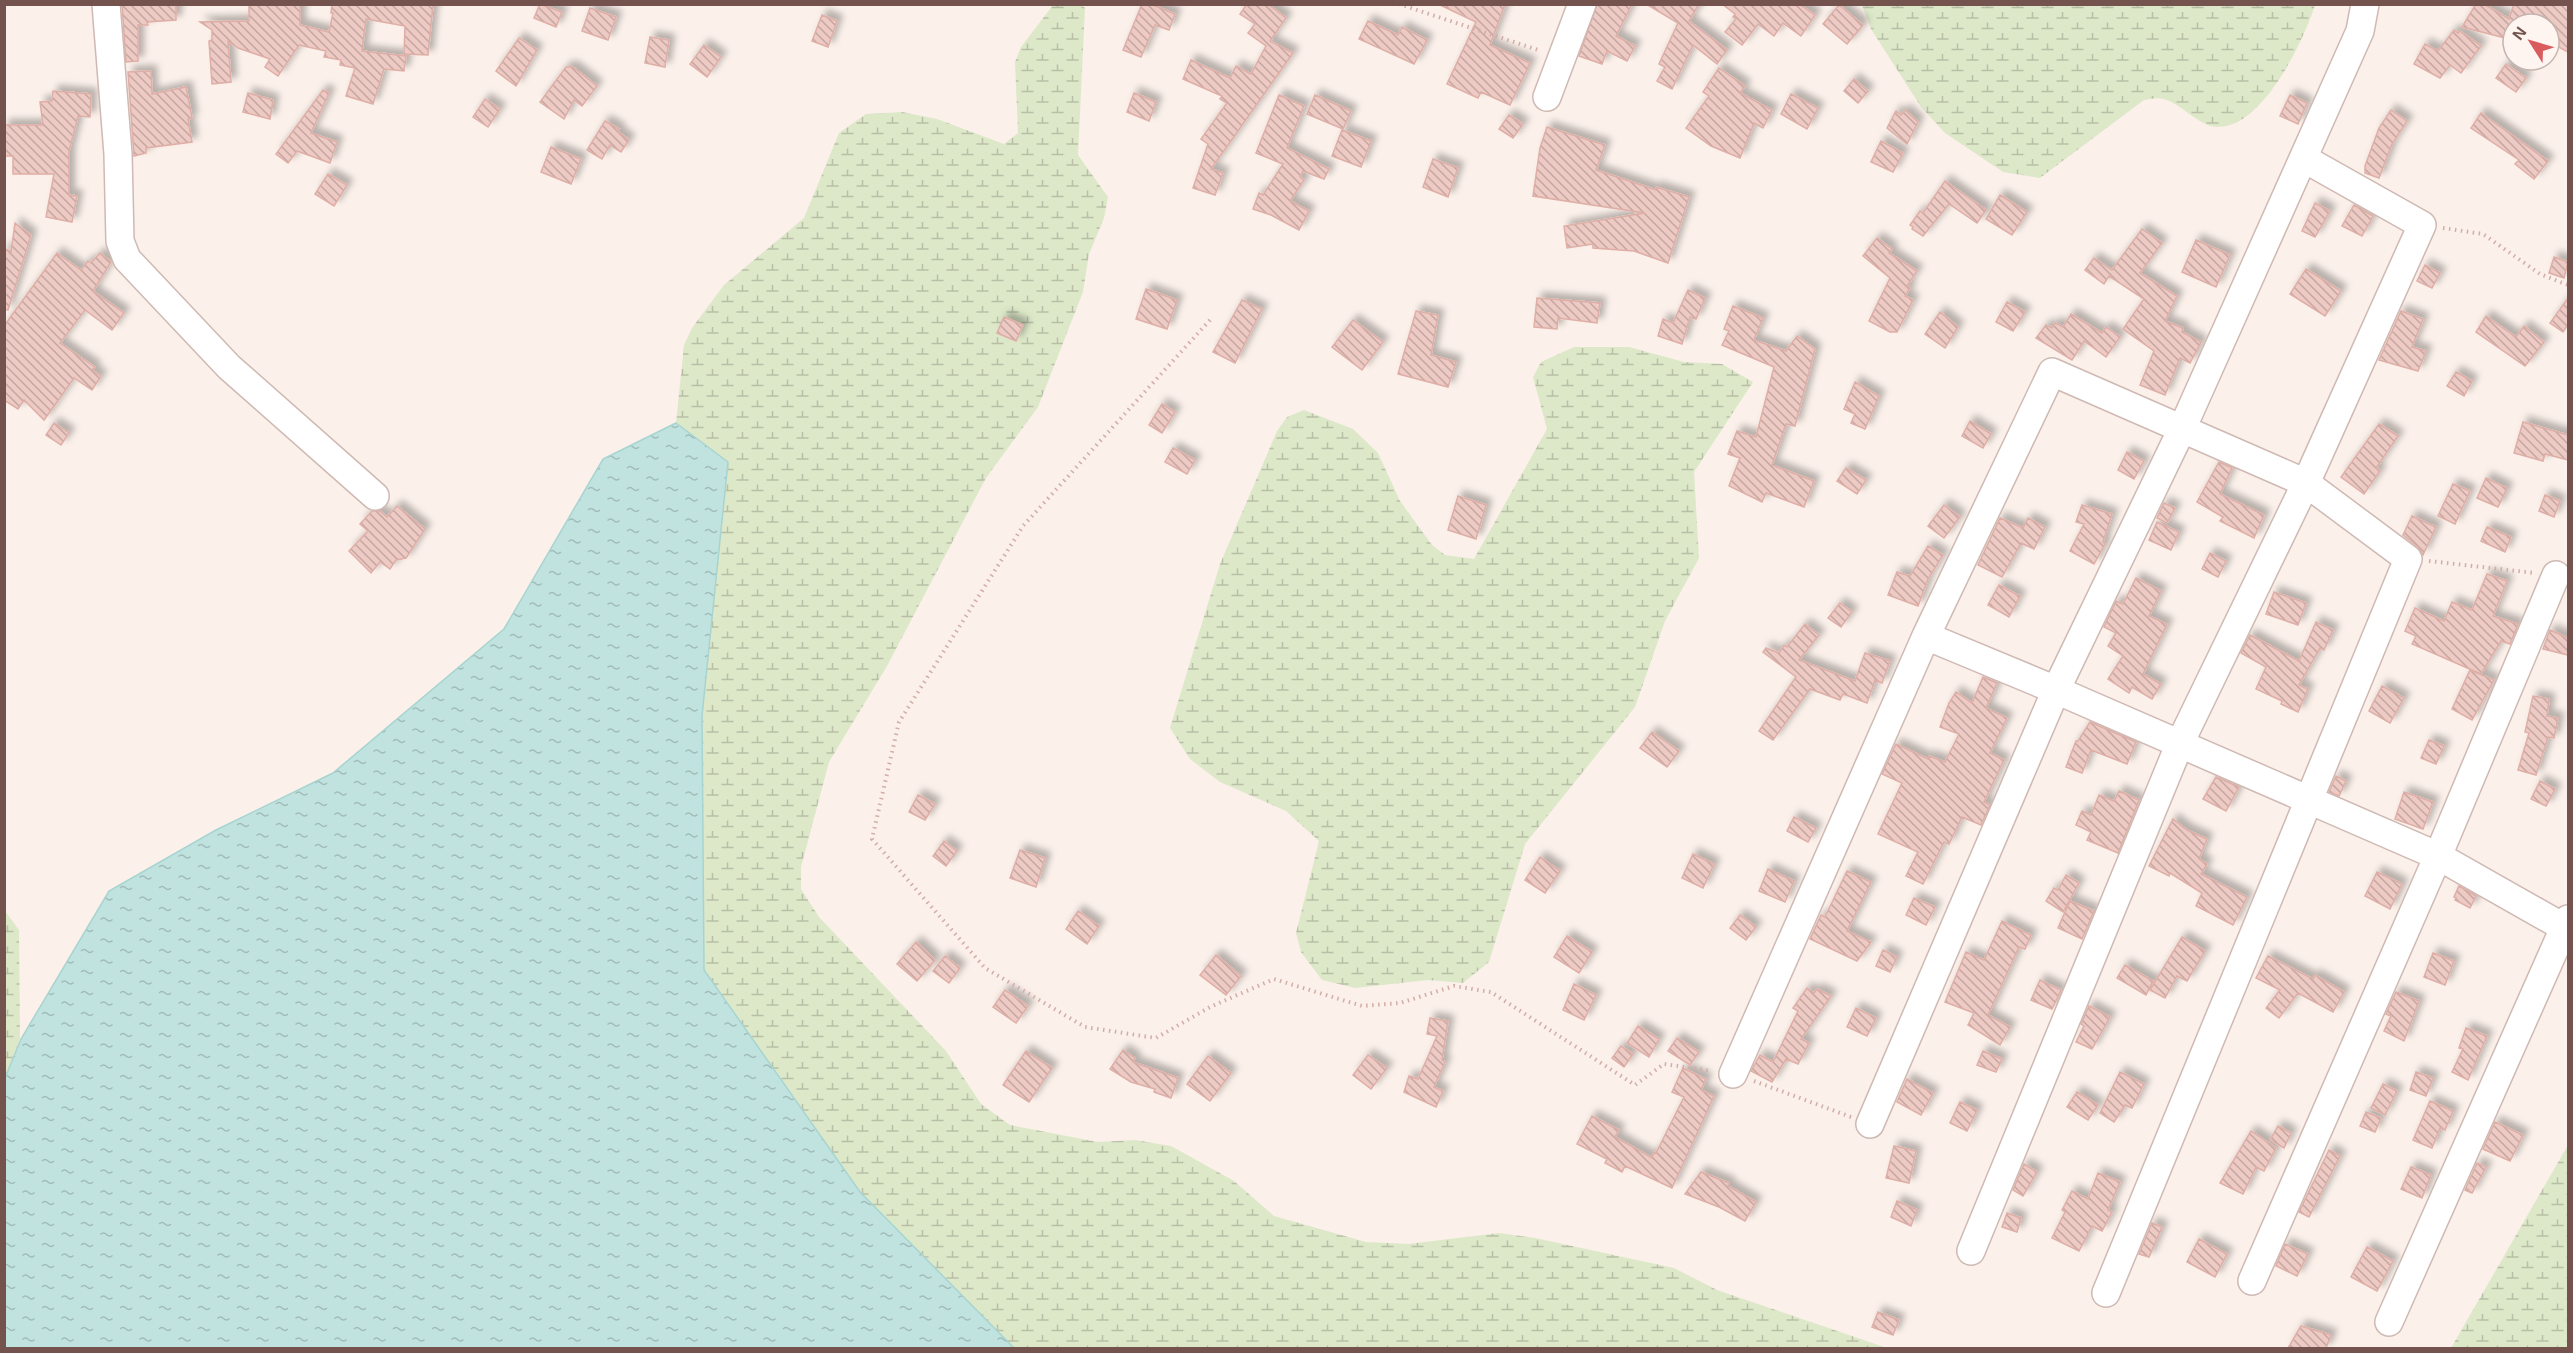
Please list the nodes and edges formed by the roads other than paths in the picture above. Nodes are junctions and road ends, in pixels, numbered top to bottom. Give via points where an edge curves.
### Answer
1 (106, 4) edge
2 (1582, 4) edge
3 (2365, 4) edge
4 (1547, 97) dead end
5 (2303, 158) junction
6 (2182, 429) junction
7 (2306, 483) junction
8 (375, 496) dead end
9 (2556, 575) road end
10 (1926, 636) junction
11 (2056, 690) junction
12 (2180, 744) junction
13 (2309, 802) junction
14 (2438, 856) junction
15 (2567, 924) edge
16 (1733, 1074) road end
17 (1870, 1124) road end
18 (1971, 1251) dead end
19 (2252, 1281) dead end
20 (2106, 1293) dead end
21 (2389, 1322) dead end

1 - 8 street via 118,154 120,242 127,259 229,367
2 - 4 street
3 - 5 street via 2360,31
5 - 6 street
5 - 7 street via 2422,225
6 - 7 street
6 - 10 street via 2052,372
6 - 11 street
7 - 12 street
7 - 13 street via 2408,559
9 - 14 street
10 - 11 street
10 - 16 street
11 - 12 street
11 - 17 street
12 - 13 street
12 - 18 street
13 - 14 street
13 - 20 street
14 - 15 street
14 - 19 street
15 - 21 street

